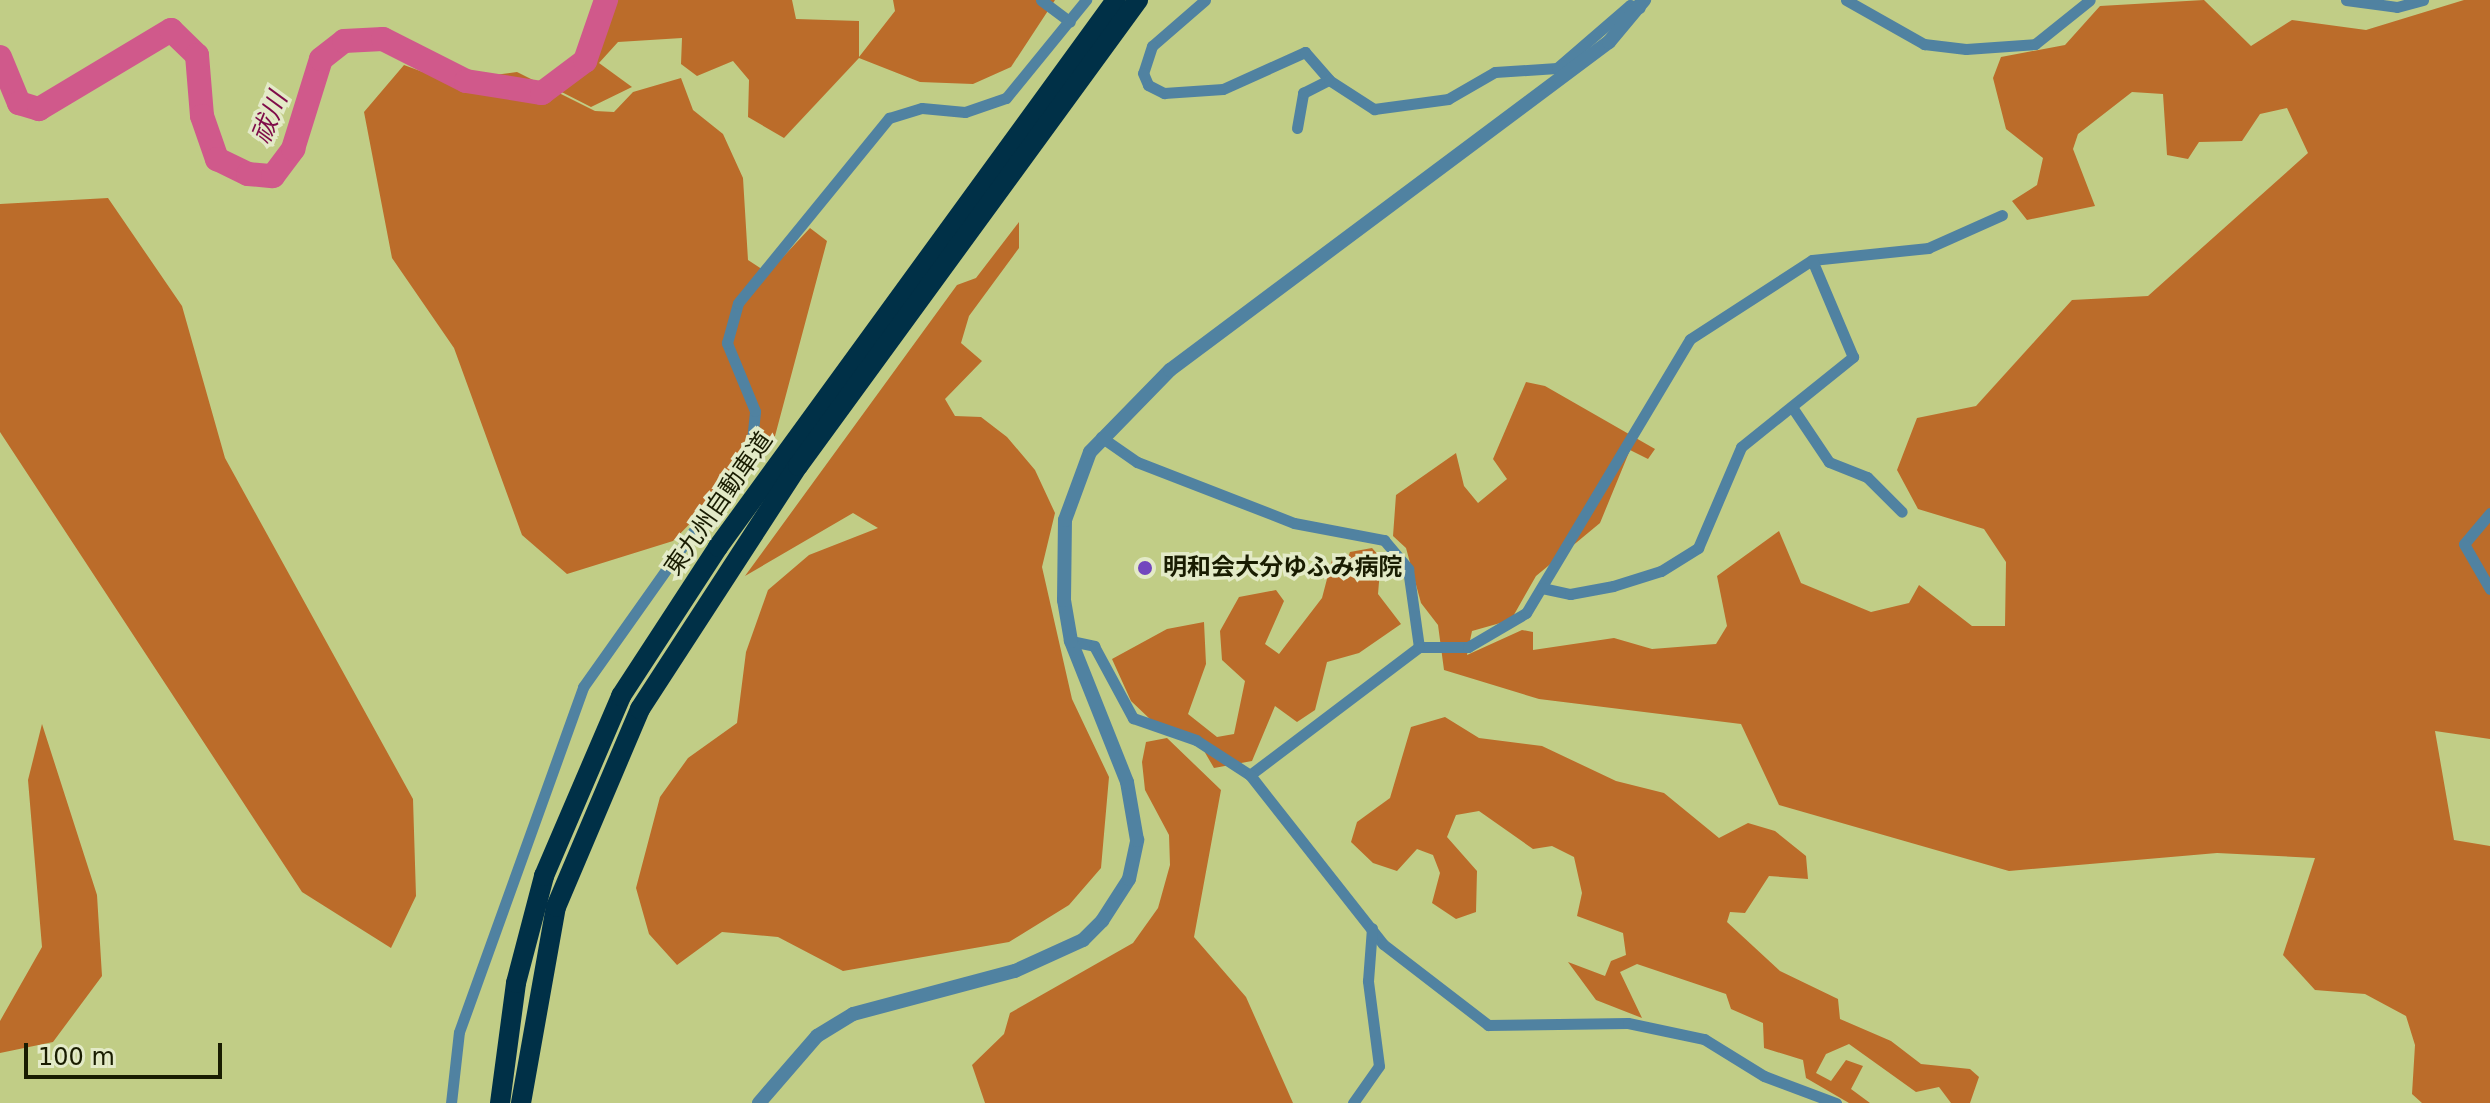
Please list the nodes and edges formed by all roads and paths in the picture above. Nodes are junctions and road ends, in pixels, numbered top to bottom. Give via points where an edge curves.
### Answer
1 (1041, 0) edge
2 (1086, 0) edge
3 (1116, 0) edge
4 (1138, 0) edge
5 (1205, 0) edge
6 (1846, 0) edge
7 (2090, 0) edge
8 (2346, 0) edge
9 (2423, 0) edge
10 (1642, 4) edge
11 (1070, 22) junction
12 (1329, 80) junction
13 (1297, 128) dead end
14 (2002, 215) dead end
15 (1812, 260) junction
16 (1792, 407) junction
17 (1101, 437) junction
18 (1902, 512) dead end
19 (2490, 513) edge
20 (1542, 588) junction
21 (2490, 589) edge
22 (1071, 641) junction
23 (1419, 647) junction
24 (1250, 775) junction
25 (1372, 928) junction
26 (451, 1103) edge
27 (500, 1103) edge
28 (521, 1103) edge
29 (759, 1103) edge
30 (1353, 1103) edge
31 (1836, 1103) edge

1 - 11 street
2 - 11 street
3 - 27 highway, 東九州自動車道 via 718,547 621,696 589,758 539,890 516,983
4 - 28 highway, 東九州自動車道 via 798,466 640,709 556,907
5 - 12 street via 1152,46 1143,73 1148,85 1164,93 1223,89 1305,52
6 - 7 street via 1924,44 1966,49 2035,44
8 - 9 street via 2397,7
10 - 12 street via 1630,5 1557,68 1495,72 1448,99 1374,109
10 - 17 street via 1609,42 1170,370
11 - 26 street via 1006,98 965,112 922,108 889,118 738,303 727,343 755,411 751,450 583,687 459,1032
12 - 13 street via 1303,93
14 - 15 street via 1928,248
15 - 16 street via 1853,357
15 - 20 street via 1734,307 1678,353
16 - 18 street via 1829,462 1867,477
16 - 20 street via 1741,447 1705,537 1686,558 1613,586 1570,594
17 - 22 street via 1075,483 1062,537
17 - 23 street via 1137,462 1294,523 1384,540 1408,569
19 - 21 street via 2464,544
20 - 23 street via 1526,613 1492,638 1449,651
22 - 24 street via 1094,646 1133,718 1196,740
22 - 29 street via 1134,806 1135,858 1119,900 1083,940 1061,952 881,1002 834,1024
23 - 24 street
24 - 25 street
25 - 30 street via 1368,981 1379,1066
25 - 31 street via 1488,1025 1628,1023 1704,1039 1764,1076

